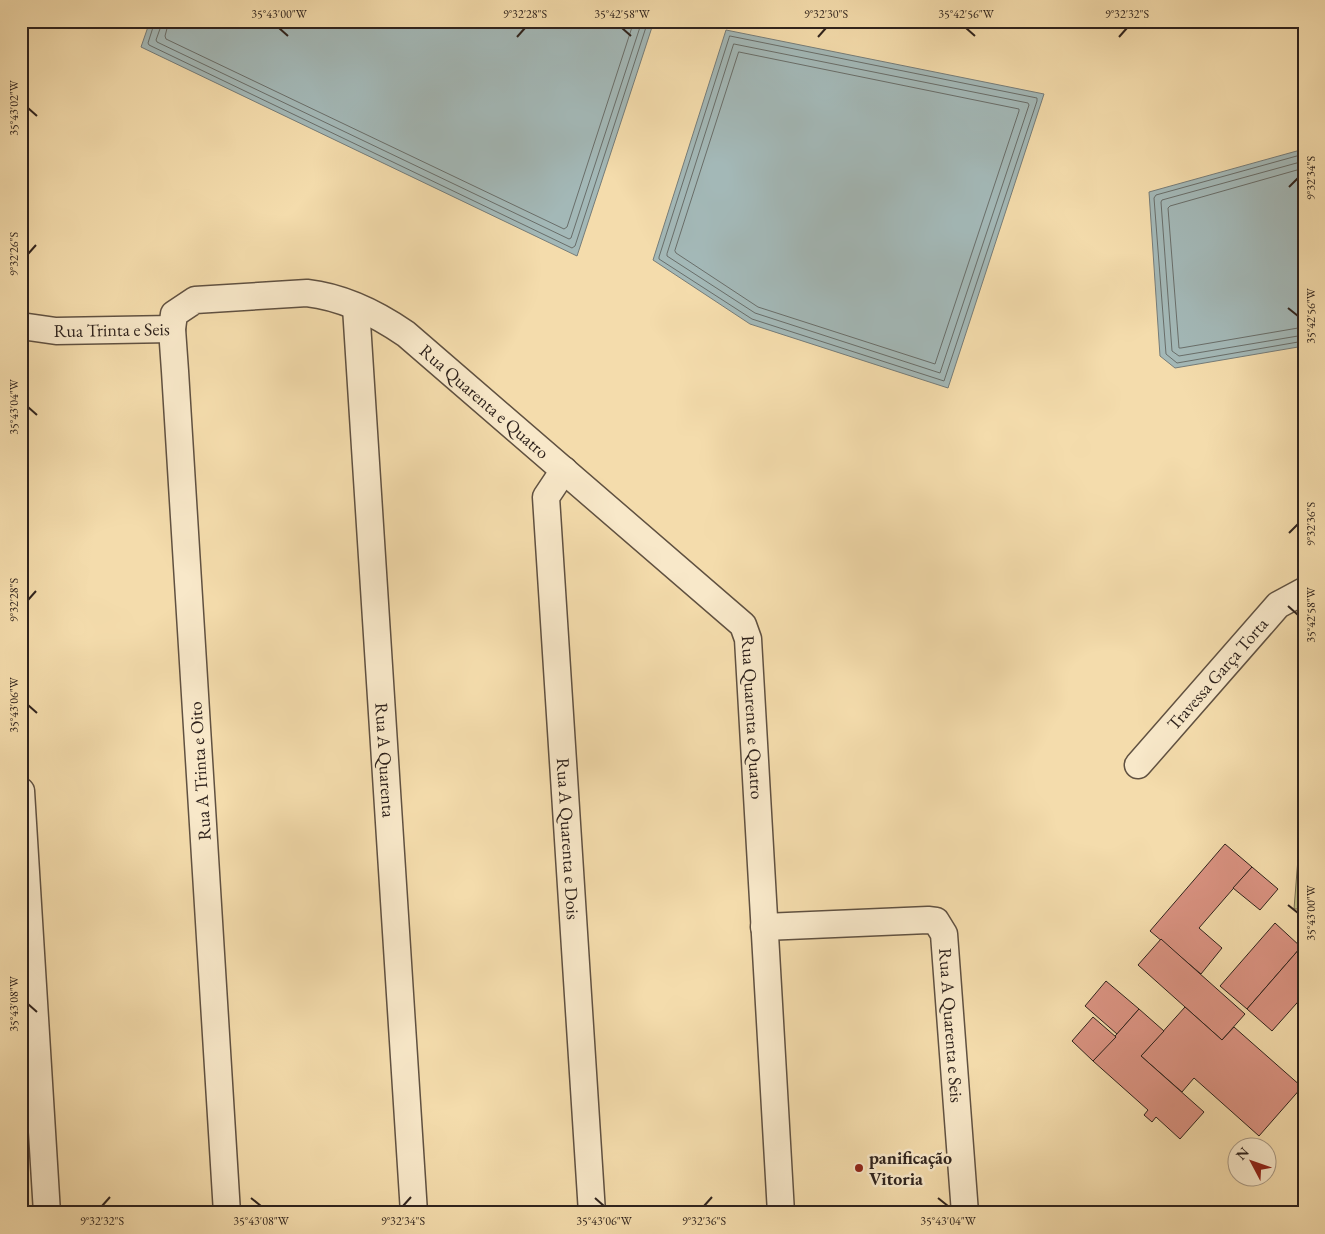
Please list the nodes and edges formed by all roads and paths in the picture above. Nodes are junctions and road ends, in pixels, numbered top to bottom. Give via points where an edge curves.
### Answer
1 (307, 293) joint
2 (356, 307) junction
3 (21, 326) edge
4 (172, 329) junction
5 (564, 470) junction
6 (1304, 590) edge
7 (1138, 765) dead end
8 (21, 791) edge
9 (764, 927) junction
10 (46, 1213) edge
11 (228, 1213) edge
12 (414, 1213) edge
13 (592, 1213) edge
14 (781, 1213) edge
15 (964, 1213) edge

1 - 2 street, Rua Quarenta e Quatro via 325,295
1 - 4 street, Rua Trinta e Seis via 195,300 174,314
2 - 5 street, Rua Quarenta e Quatro via 406,334
2 - 12 street, Rua A Quarenta
3 - 4 street, Rua Trinta e Seis via 56,331
4 - 11 street, Rua A Trinta e Oito
5 - 9 street, Rua Quarenta e Quatro via 743,625 748,639
5 - 13 street, Rua A Quarenta e Dois via 546,497
6 - 7 street, Travessa Garça Torta via 1278,606
8 - 10 street
9 - 14 street, Rua Quarenta e Quatro
9 - 15 street, Rua A Quarenta e Seis via 936,921 944,934

